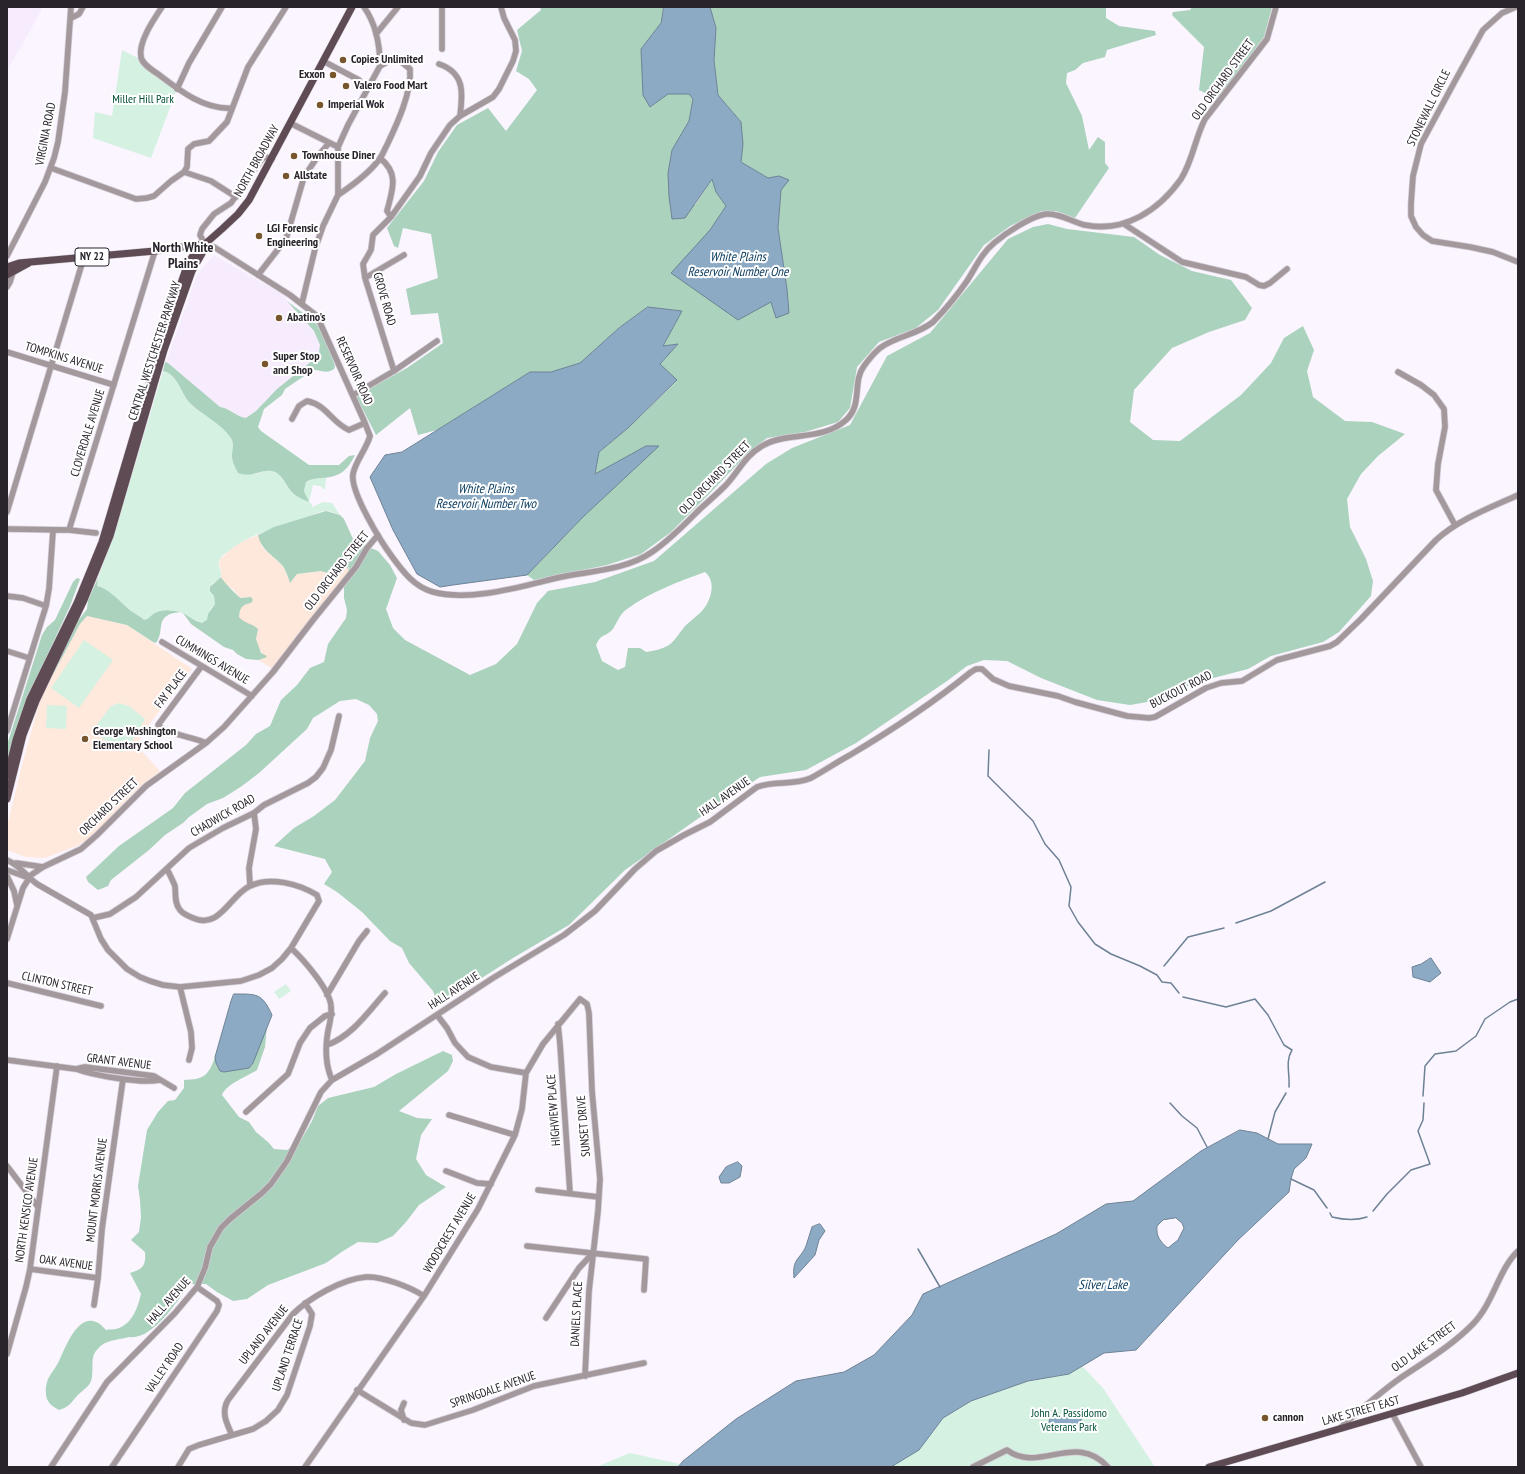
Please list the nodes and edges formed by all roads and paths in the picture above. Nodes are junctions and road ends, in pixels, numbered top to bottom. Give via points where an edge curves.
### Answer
1 (71, 7) edge
2 (83, 7) edge
3 (162, 7) edge
4 (222, 7) edge
5 (286, 7) edge
6 (352, 7) edge
7 (364, 7) edge
8 (398, 7) edge
9 (442, 7) edge
10 (501, 7) edge
11 (1276, 7) edge
12 (1516, 7) edge
13 (71, 18) junction
14 (376, 34) junction
15 (442, 49) dead end
16 (323, 62) junction
17 (439, 64) dead end
18 (380, 66) junction
19 (358, 80) dead end
20 (177, 89) junction
21 (232, 108) junction
22 (460, 116) junction
23 (290, 123) junction
24 (334, 145) junction
25 (380, 158) junction
26 (272, 159) junction
27 (51, 168) junction
28 (184, 172) junction
29 (338, 195) junction
30 (236, 196) junction
31 (391, 217) junction
32 (1124, 224) junction
33 (205, 244) junction
34 (155, 251) junction
35 (404, 255) dead end
36 (7, 256) edge
37 (84, 257) junction
38 (1518, 262) edge
39 (29, 263) junction
40 (7, 266) edge
41 (1287, 269) dead end
42 (10, 274) edge
43 (258, 275) junction
44 (365, 278) junction
45 (7, 287) edge
46 (302, 303) junction
47 (437, 341) dead end
48 (7, 352) edge
49 (51, 365) junction
50 (394, 371) junction
51 (1398, 372) dead end
52 (114, 385) junction
53 (353, 395) junction
54 (292, 419) dead end
55 (366, 423) junction
56 (1518, 495) edge
57 (7, 512) edge
58 (1455, 525) junction
59 (7, 529) edge
60 (69, 530) junction
61 (53, 531) junction
62 (96, 533) dead end
63 (378, 535) junction
64 (7, 596) edge
65 (46, 606) junction
66 (162, 642) dead end
67 (7, 651) edge
68 (29, 658) junction
69 (201, 666) junction
70 (989, 675) joint
71 (252, 696) junction
72 (339, 716) dead end
73 (7, 731) edge
74 (206, 743) junction
75 (7, 776) edge
76 (7, 799) edge
77 (254, 812) junction
78 (7, 860) edge
79 (13, 863) junction
80 (43, 867) junction
81 (167, 869) junction
82 (7, 870) edge
83 (7, 876) edge
84 (29, 878) junction
85 (250, 885) junction
86 (17, 906) junction
87 (93, 918) junction
88 (367, 931) dead end
89 (7, 939) edge
90 (291, 948) junction
91 (7, 984) edge
92 (180, 987) junction
93 (385, 993) dead end
94 (327, 994) junction
95 (583, 999) joint
96 (101, 1006) dead end
97 (332, 1014) junction
98 (438, 1015) junction
99 (558, 1024) junction
100 (327, 1045) junction
101 (7, 1060) edge
102 (189, 1060) dead end
103 (57, 1066) junction
104 (76, 1069) junction
105 (526, 1072) junction
106 (123, 1078) junction
107 (159, 1080) junction
108 (332, 1080) junction
109 (174, 1088) dead end
110 (246, 1112) dead end
111 (449, 1116) dead end
112 (515, 1135) junction
113 (7, 1166) edge
114 (446, 1171) dead end
115 (491, 1184) junction
116 (538, 1190) dead end
117 (570, 1194) junction
118 (599, 1198) junction
119 (38, 1207) junction
120 (527, 1246) dead end
121 (1518, 1251) edge
122 (593, 1253) junction
123 (30, 1269) junction
124 (98, 1278) junction
125 (197, 1287) junction
126 (644, 1290) dead end
127 (424, 1296) junction
128 (305, 1303) junction
129 (94, 1305) dead end
130 (546, 1318) dead end
131 (7, 1354) edge
132 (644, 1363) dead end
133 (1518, 1373) edge
134 (585, 1376) junction
135 (357, 1390) junction
136 (404, 1403) dead end
137 (1392, 1413) junction
138 (404, 1420) junction
139 (1340, 1428) junction
140 (232, 1434) junction
141 (1025, 1463) dead end
142 (1046, 1463) dead end
143 (974, 1466) edge
144 (51, 1467) edge
145 (112, 1467) edge
146 (178, 1467) edge
147 (305, 1467) edge
148 (1108, 1467) edge
149 (1209, 1467) edge
150 (1421, 1467) edge

1 - 13 street, VIRGINIA ROAD
2 - 13 street via 79,14
3 - 20 street via 144,39 140,52 141,59
4 - 20 street
5 - 21 street via 248,67
6 - 16 main road, NORTH BROADWAY
7 - 14 street
8 - 14 street
9 - 15 street
10 - 22 street, GROVE ROAD via 515,40 516,51 513,61 493,97
11 - 32 street, OLD ORCHARD STREET via 1267,40 1205,119 1182,176 1157,204
12 - 38 street, STONEWALL CIRCLE via 1502,13 1482,30 1421,144 1413,176 1411,216 1416,227 1432,241 1493,252
13 - 27 street, VIRGINIA ROAD via 58,142
14 - 18 street
16 - 19 street
16 - 23 main road, NORTH BROADWAY
17 - 22 street via 450,68 460,80
18 - 24 street via 348,125
18 - 25 street via 389,61 399,60 410,69 411,76 399,118
20 - 21 street via 214,106
21 - 28 street via 227,122 213,138 205,143 194,144 188,149 187,167
22 - 31 street, GROVE ROAD via 450,125 431,153 420,176
23 - 24 street
23 - 26 main road, NORTH BROADWAY
24 - 29 street
24 - 43 street via 318,156 304,176 286,239
25 - 29 street via 364,176
25 - 31 street via 388,164 393,174 393,190 387,212
26 - 30 street via 262,159
26 - 33 main road, NORTH BROADWAY via 245,206
27 - 28 street via 141,199 154,196
27 - 36 street, VIRGINIA ROAD
28 - 30 street via 211,181
29 - 46 street via 315,249
30 - 33 street via 226,207 214,214 202,229 200,235
31 - 44 street, GROVE ROAD via 373,235 371,250 363,264
32 - 41 street via 1182,262 1246,277 1259,285 1270,283
32 - 63 street, OLD ORCHARD STREET via 1089,226 1047,214 1033,219 998,240 983,254 966,282 932,322 875,352 861,371 855,405 844,422 822,432 777,440 762,446 723,488 676,532 642,558 609,569 501,590 442,594 424,589 413,582
33 - 34 main road, NY 22
33 - 43 street, RESERVOIR ROAD
33 - 75 main road, CENTRAL WESTCHESTER PARKWAY via 192,255 181,282 102,542 77,603 30,699
33 - 76 main road, CENTRAL WESTCHESTER PARKWAY via 192,271 166,344 107,542 84,600 36,701 23,735
34 - 37 main road, NY 22
34 - 52 street, CLOVERDALE AVENUE
35 - 44 street
36 - 40 street, VIRGINIA ROAD
37 - 39 main road, NY 22
37 - 49 street
39 - 40 main road, NY 22
39 - 42 main road, NY 22
42 - 45 street
43 - 46 street, RESERVOIR ROAD
44 - 50 street, GROVE ROAD
46 - 53 street, RESERVOIR ROAD via 317,316
47 - 50 street
48 - 49 street, TOMPKINS AVENUE
49 - 52 street, TOMPKINS AVENUE
49 - 57 street
50 - 53 street
51 - 58 street via 1434,395 1444,409 1445,427 1436,490
52 - 60 street, CLOVERDALE AVENUE
53 - 55 street, RESERVOIR ROAD
54 - 55 street via 299,406 306,402 318,405 349,430
55 - 63 street, RESERVOIR ROAD via 370,440 354,469 353,479 355,490
56 - 58 street, BUCKOUT ROAD
58 - 70 street, BUCKOUT ROAD via 1436,540 1337,642 1325,648 1277,660 1242,681 1221,682 1206,688 1155,717 1128,716 1058,696 1009,686
59 - 61 street
60 - 61 street
60 - 62 street
61 - 65 street
63 - 71 street, OLD ORCHARD STREET via 356,567
64 - 65 street via 23,598
65 - 68 street
66 - 69 street, CUMMINGS AVENUE
67 - 68 street
68 - 73 street
69 - 71 street, CUMMINGS AVENUE
69 - 74 street, FAY PLACE via 158,725
70 - 98 street, HALL AVENUE via 982,669 976,669 925,708 810,778 789,784 764,784 757,787 710,822 656,851 595,911 564,935
71 - 74 street, ORCHARD STREET
72 - 77 street, CHADWICK ROAD via 331,750 326,764 319,773 308,782
74 - 80 street, ORCHARD STREET via 146,786 81,849
77 - 81 street, CHADWICK ROAD via 190,848
77 - 85 street via 256,828 249,868
78 - 79 street
79 - 80 street
79 - 84 street
80 - 84 street, ORCHARD STREET
81 - 85 street via 174,885 176,904 186,915 198,920 208,920 218,915
81 - 87 street, CHADWICK ROAD via 121,908
82 - 84 street
83 - 86 street
84 - 86 street
84 - 87 street via 88,912
85 - 90 street via 259,882 286,883 298,885 317,895 319,901
86 - 89 street
87 - 92 street via 108,950 128,969 150,981
88 - 94 street
90 - 92 street via 272,968 250,979
90 - 94 street via 304,961
91 - 96 street, CLINTON STREET
92 - 102 street via 191,1032 192,1048
93 - 100 street via 349,1033
94 - 97 street
95 - 99 street, WOODCREST AVENUE via 578,1000
95 - 118 street, SUNSET DRIVE via 589,1013
97 - 100 street
97 - 110 street via 310,1028 300,1043 288,1074
98 - 105 street via 455,1043 468,1057 491,1067
98 - 108 street, HALL AVENUE
99 - 105 street, WOODCREST AVENUE
99 - 117 street, HIGHVIEW PLACE
100 - 108 street via 326,1063
101 - 103 street, GRANT AVENUE
103 - 104 street, GRANT AVENUE
103 - 119 street, NORTH KENSICO AVENUE
104 - 106 street, GRANT AVENUE via 85,1073
104 - 107 street, GRANT AVENUE via 85,1067 154,1076
105 - 112 street, WOODCREST AVENUE via 522,1109
106 - 107 street, GRANT AVENUE via 153,1082
106 - 124 street, MOUNT MORRIS AVENUE via 102,1229
107 - 109 street, GRANT AVENUE
108 - 125 street, HALL AVENUE via 321,1092 281,1170 262,1193 230,1219 218,1233 210,1247
111 - 112 street
112 - 115 street, WOODCREST AVENUE
113 - 119 street
114 - 115 street via 477,1183
115 - 127 street, WOODCREST AVENUE
116 - 117 street
117 - 118 street
118 - 122 street, SUNSET DRIVE
119 - 123 street, NORTH KENSICO AVENUE
120 - 122 street
121 - 139 street, OLD LAKE STREET via 1485,1310 1462,1336 1387,1387
122 - 126 street via 646,1259
122 - 130 street via 579,1268
122 - 134 street, DANIELS PLACE
123 - 124 street, OAK AVENUE
123 - 131 street, NORTH KENSICO AVENUE
124 - 129 street, MOUNT MORRIS AVENUE
125 - 144 street, HALL AVENUE via 175,1313 106,1382
125 - 145 street, VALLEY ROAD via 219,1304 217,1311
127 - 128 street, UPLAND AVENUE via 403,1286 365,1277 337,1285
127 - 135 street, WOODCREST AVENUE
128 - 140 street, UPLAND AVENUE via 228,1400 224,1413
128 - 140 street, UPLAND TERRACE via 312,1314 310,1326 284,1402 266,1421 253,1429
132 - 134 street, SPRINGDALE AVENUE
133 - 137 main road, LAKE STREET EAST via 1462,1393
134 - 138 street, SPRINGDALE AVENUE via 534,1386 473,1410 425,1425
135 - 138 street, SPRINGDALE AVENUE
135 - 147 street, WOODCREST AVENUE
136 - 138 street via 401,1410
137 - 139 main road, LAKE STREET EAST
137 - 150 street
139 - 149 main road, LAKE STREET EAST
140 - 146 street via 189,1449
141 - 143 street via 1020,1462 1007,1450
142 - 148 street via 1074,1455 1088,1455

